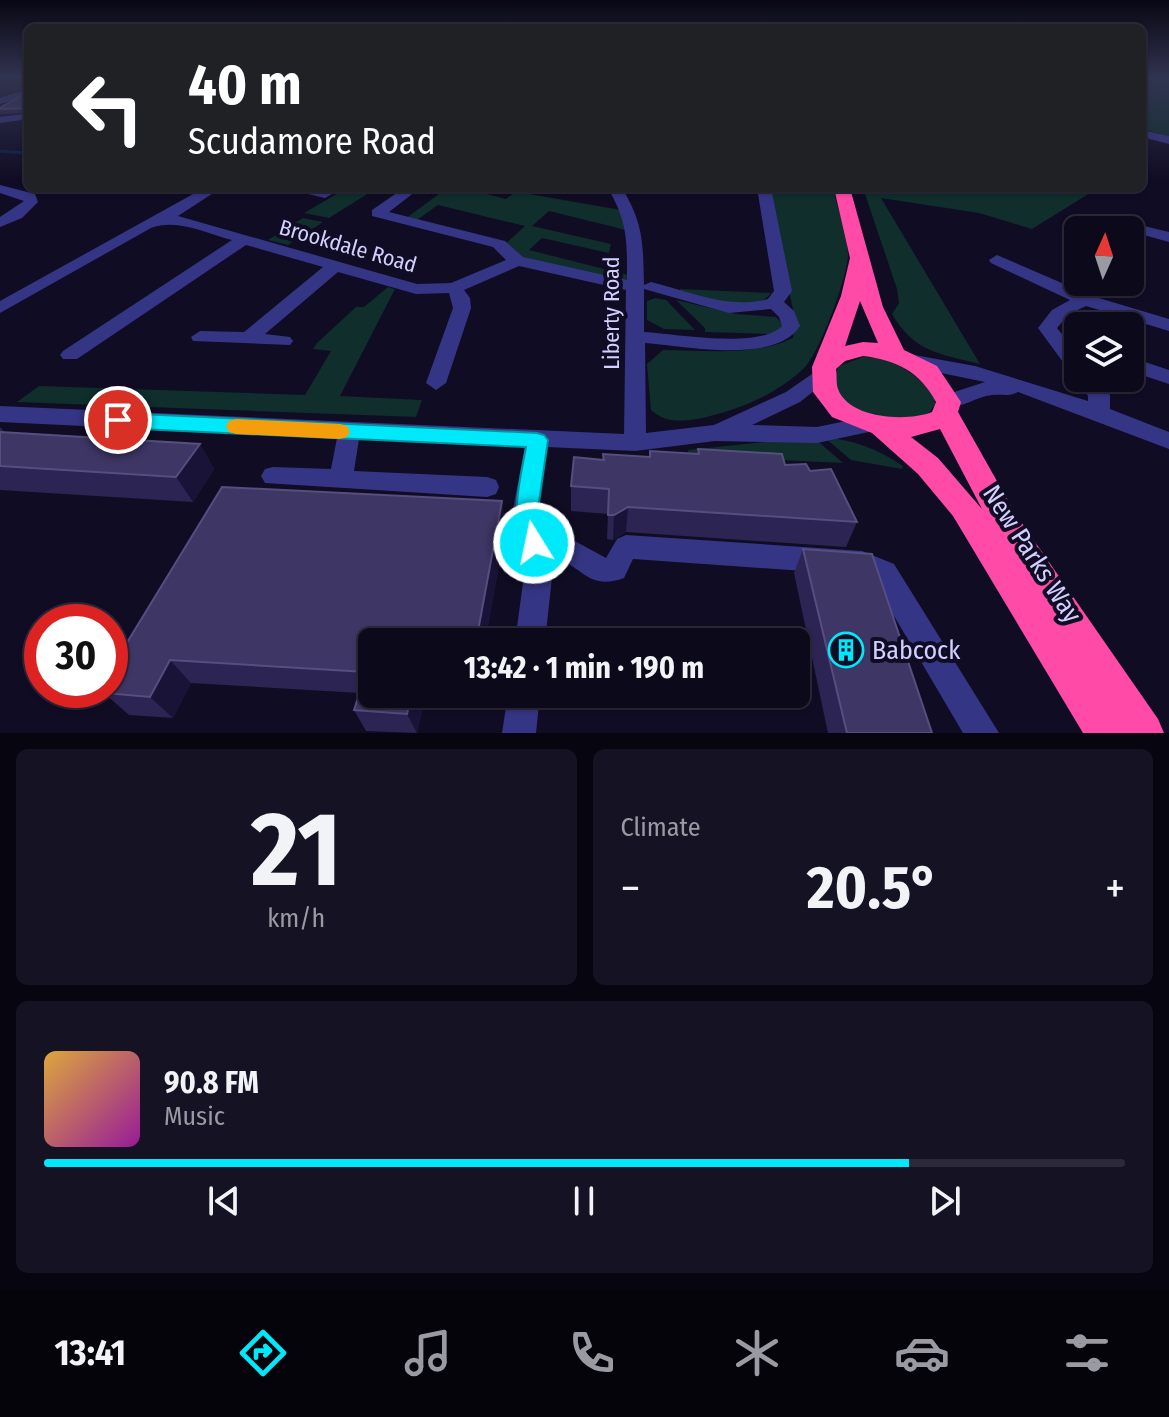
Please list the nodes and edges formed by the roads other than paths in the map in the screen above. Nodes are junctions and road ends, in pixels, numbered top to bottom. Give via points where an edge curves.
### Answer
1 (24, 117) dead end
2 (0, 120) edge
3 (1146, 134) edge
4 (1169, 140) edge
5 (0, 189) edge
6 (207, 192) edge
7 (407, 192) edge
8 (617, 192) edge
9 (765, 192) edge
10 (843, 192) edge
11 (165, 219) junction
12 (0, 223) edge
13 (1144, 234) edge
14 (1169, 237) edge
15 (243, 240) junction
16 (858, 257) junction
17 (997, 260) dead end
18 (517, 261) junction
19 (335, 266) junction
20 (643, 286) junction
21 (454, 288) junction
22 (1086, 300) junction
23 (774, 303) junction
24 (0, 308) edge
25 (1169, 325) edge
26 (200, 337) dead end
27 (634, 337) junction
28 (248, 338) junction
29 (1053, 338) junction
30 (283, 341) dead end
31 (1064, 342) edge
32 (1064, 351) edge
33 (70, 355) dead end
34 (902, 357) junction
35 (825, 368) junction
36 (1144, 369) edge
37 (1169, 377) edge
38 (436, 383) dead end
39 (1032, 392) junction
40 (1097, 392) edge
41 (946, 408) junction
42 (1099, 413) junction
43 (0, 414) edge
44 (876, 425) junction
45 (349, 432) junction
46 (715, 433) junction
47 (537, 440) junction
48 (1169, 441) edge
49 (635, 443) junction
50 (273, 476) dead end
51 (341, 479) junction
52 (487, 487) dead end
53 (534, 543) junction
54 (532, 628) edge
55 (522, 708) edge
56 (519, 733) edge
57 (982, 733) edge
58 (1106, 733) edge
59 (1144, 733) edge

1 - 2 street
3 - 4 street
5 - 12 street via 30,197 31,202
6 - 11 street
7 - 18 street via 377,213 501,244
8 - 20 street, Liberty Road via 630,213
9 - 23 street via 783,291
10 - 16 highway
11 - 15 street, Brookdale Road
11 - 24 street
13 - 14 street
15 - 19 street, Brookdale Road
15 - 33 street
16 - 34 highway via 872,307
16 - 35 highway via 851,296
17 - 22 street via 1021,266
18 - 20 street
18 - 21 street, Brookdale Road
19 - 21 street, Brookdale Road via 416,289
19 - 28 street
20 - 23 street via 735,308
20 - 27 street, Liberty Road
21 - 38 street via 462,308
22 - 25 street
22 - 29 street via 1054,318 1047,328
23 - 27 street via 788,315 791,326 780,338 757,343
26 - 28 street
27 - 49 street, Liberty Road
28 - 30 street
29 - 31 street
29 - 32 street
34 - 35 highway via 863,349 837,355
34 - 39 street
34 - 41 highway via 936,379
35 - 44 highway via 829,395
35 - 46 street via 793,397
36 - 37 street
39 - 41 street via 990,388
39 - 42 street
40 - 42 street
41 - 44 highway via 936,422 922,428
41 - 59 highway, New Parks Way via 1004,522
42 - 48 street
43 - 45 street
44 - 46 street via 817,435
44 - 58 highway, New Parks Way via 928,466 964,507
45 - 47 street
45 - 51 street
46 - 49 street
47 - 49 street
47 - 53 street via 526,509
50 - 51 street
51 - 52 street
53 - 54 street via 539,568
53 - 57 street via 566,549 602,572 614,569 626,547 862,563 884,573
55 - 56 street

